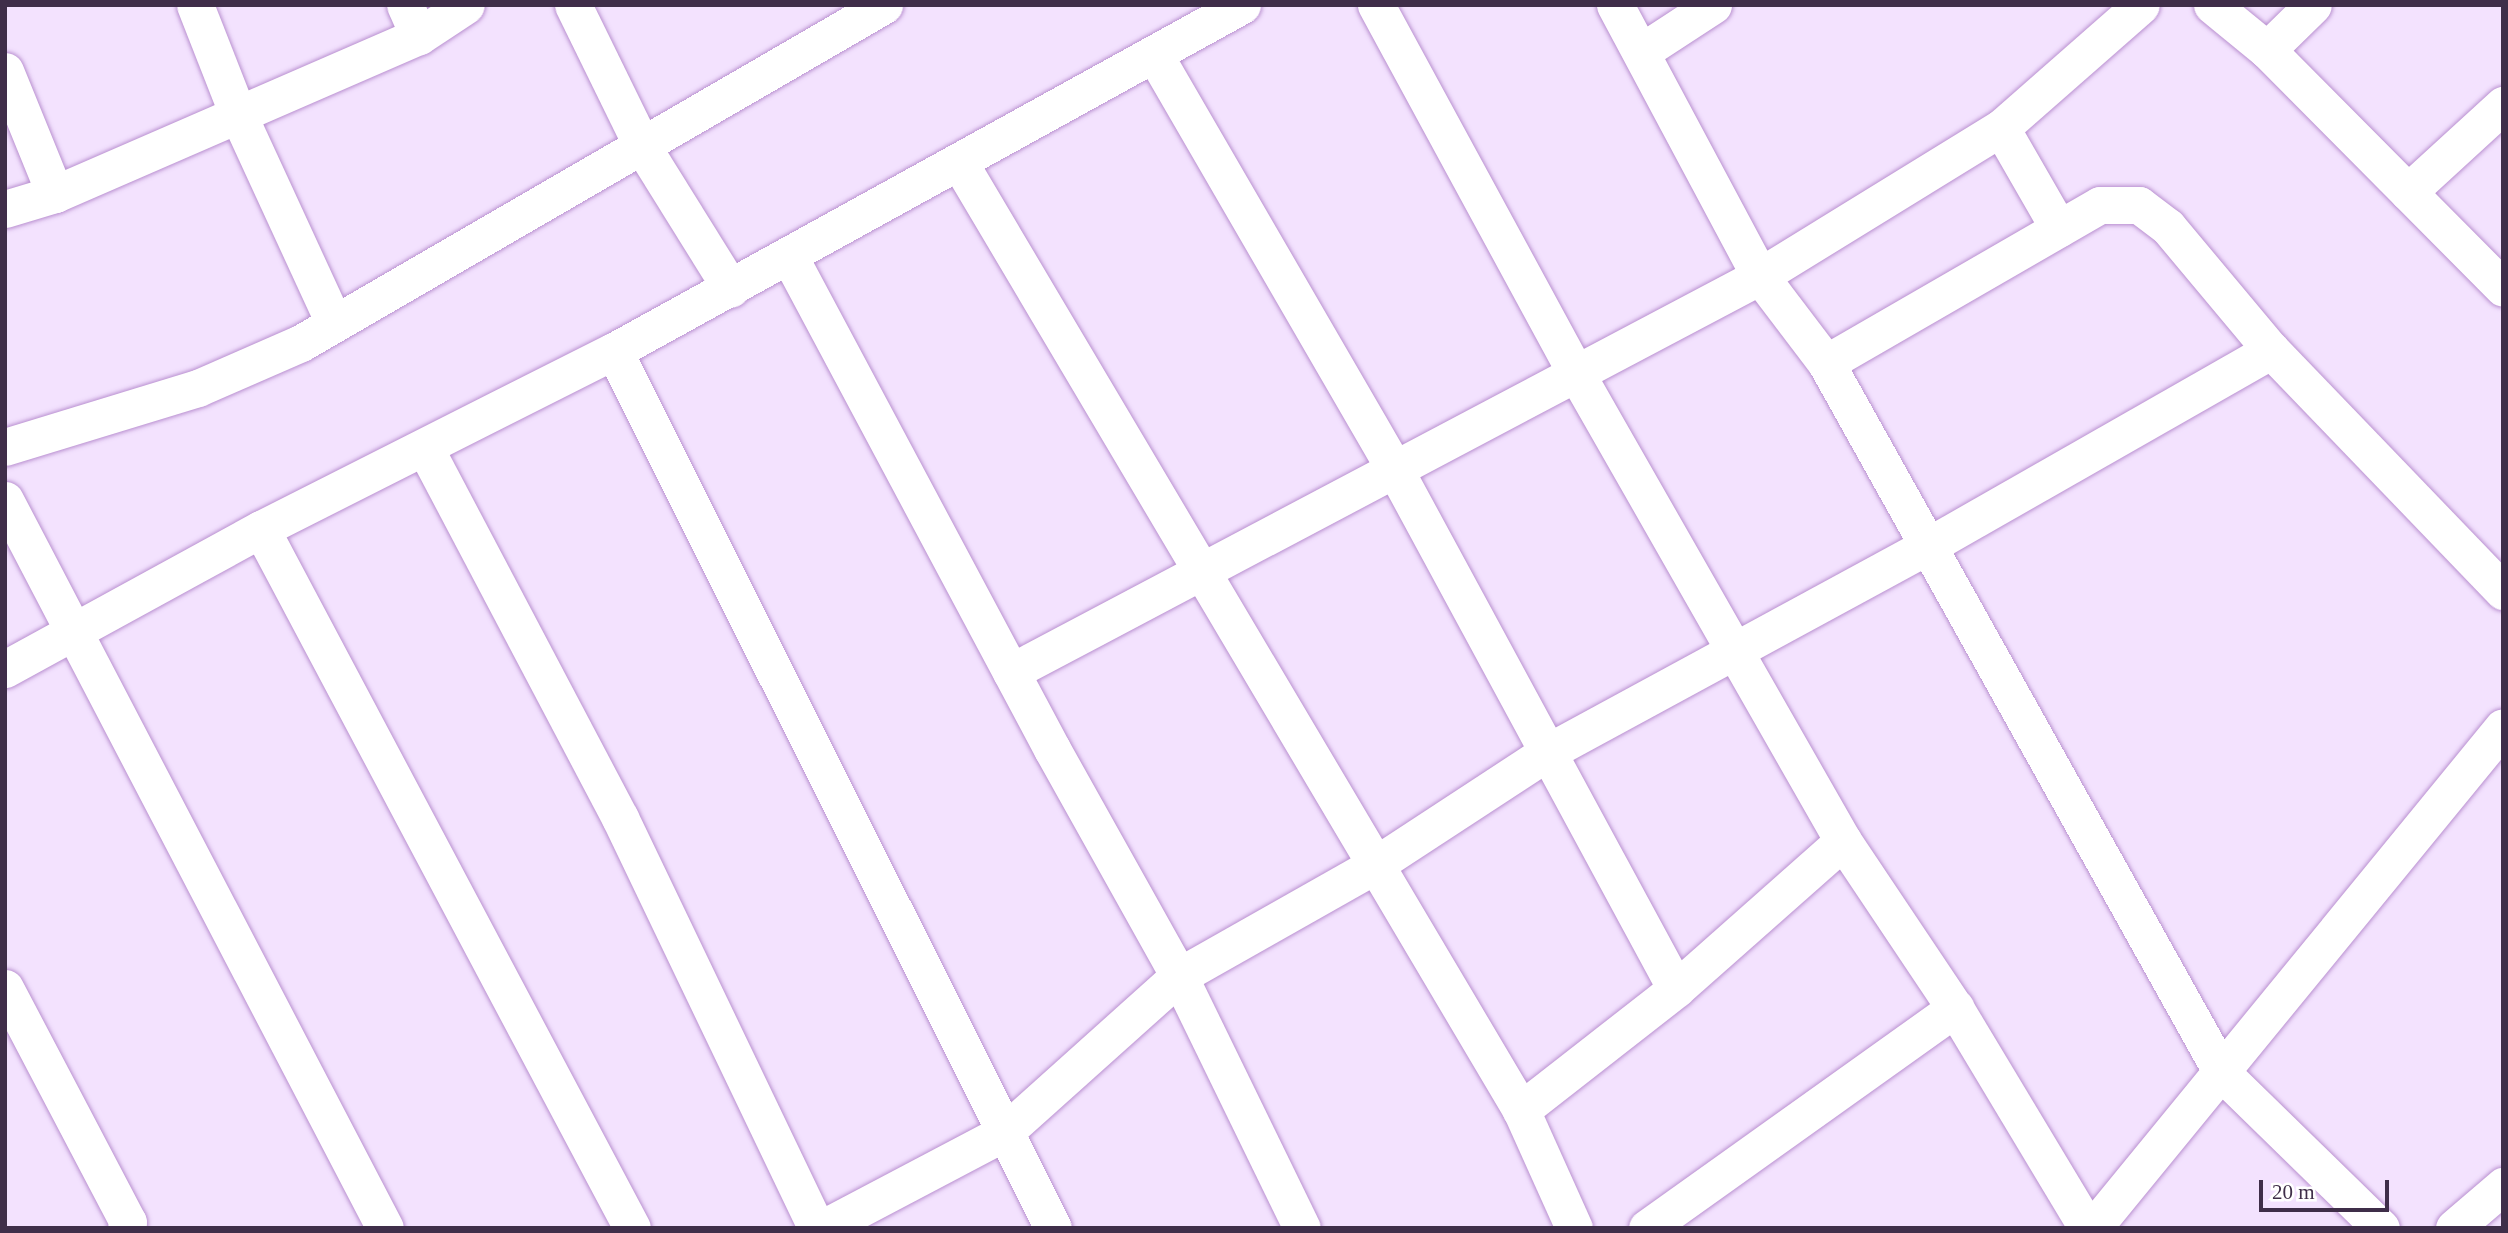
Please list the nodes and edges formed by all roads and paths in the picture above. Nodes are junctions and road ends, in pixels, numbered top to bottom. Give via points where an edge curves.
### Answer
1 (195, 5) edge
2 (466, 5) edge
3 (573, 5) edge
4 (884, 5) edge
5 (1242, 5) edge
6 (1376, 5) edge
7 (1615, 5) edge
8 (1713, 5) edge
9 (2141, 5) edge
10 (2212, 5) edge
11 (2313, 5) edge
12 (412, 21) edge
13 (2267, 50) junction
14 (1640, 52) junction
15 (1154, 54) junction
16 (5, 71) edge
17 (2503, 105) edge
18 (237, 112) junction
19 (2001, 128) junction
20 (642, 146) junction
21 (958, 162) junction
22 (2408, 192) junction
23 (55, 194) junction
24 (5, 209) edge
25 (2059, 229) junction
26 (789, 256) junction
27 (1760, 276) junction
28 (2503, 288) edge
29 (731, 289) junction
30 (334, 323) junction
31 (2272, 350) junction
32 (614, 351) junction
33 (1826, 363) junction
34 (1576, 373) junction
35 (5, 447) edge
36 (426, 450) junction
37 (1394, 468) junction
38 (5, 500) edge
39 (261, 529) junction
40 (1928, 546) junction
41 (1199, 569) junction
42 (2503, 591) edge
43 (75, 634) junction
44 (1733, 649) junction
45 (5, 669) edge
46 (1011, 672) junction
47 (2503, 727) edge
48 (1548, 752) junction
49 (1843, 841) junction
50 (1375, 865) junction
51 (1179, 976) junction
52 (5, 988) edge
53 (1676, 989) junction
54 (1955, 1008) junction
55 (2222, 1073) junction
56 (1521, 1110) junction
57 (1005, 1132) junction
58 (2503, 1186) edge
59 (126, 1228) edge
60 (384, 1228) edge
61 (632, 1228) edge
62 (816, 1228) edge
63 (823, 1228) edge
64 (1053, 1228) edge
65 (1302, 1228) edge
66 (1574, 1228) edge
67 (1647, 1228) edge
68 (2087, 1228) edge
69 (2093, 1228) edge
70 (2381, 1228) edge
71 (2454, 1228) edge

1 - 18 street
2 - 12 street
3 - 20 street
4 - 20 street
5 - 15 street
6 - 34 street
7 - 14 street
8 - 14 street
9 - 19 street
10 - 13 street
11 - 13 street
12 - 18 street
13 - 22 street
14 - 27 street
15 - 21 street
15 - 37 street
16 - 23 street
17 - 22 street
18 - 23 street
18 - 30 street
19 - 25 street
19 - 27 street
20 - 29 street
20 - 30 street
21 - 26 street
21 - 41 street
22 - 28 street
23 - 24 street
25 - 31 street via 2100,205 2139,205 2168,227
25 - 33 street
26 - 29 street
26 - 46 street
27 - 33 street
27 - 34 street
29 - 32 street
30 - 35 street via 198,388
31 - 40 street
31 - 42 street
32 - 36 street
32 - 57 street
33 - 40 street
34 - 37 street
34 - 44 street
36 - 39 street
36 - 62 street via 620,818
37 - 41 street
37 - 48 street
38 - 43 street
39 - 43 street
39 - 61 street
40 - 44 street
40 - 55 street
41 - 46 street
41 - 50 street
43 - 45 street
43 - 60 street
44 - 48 street
44 - 49 street
46 - 51 street
47 - 55 street
48 - 50 street
48 - 53 street
49 - 53 street
49 - 54 street
50 - 51 street
50 - 56 street
51 - 57 street
51 - 65 street
52 - 59 street via 128,1222
53 - 56 street
54 - 67 street
54 - 68 street
55 - 69 street
55 - 70 street
56 - 66 street
57 - 63 street
57 - 64 street
58 - 71 street

